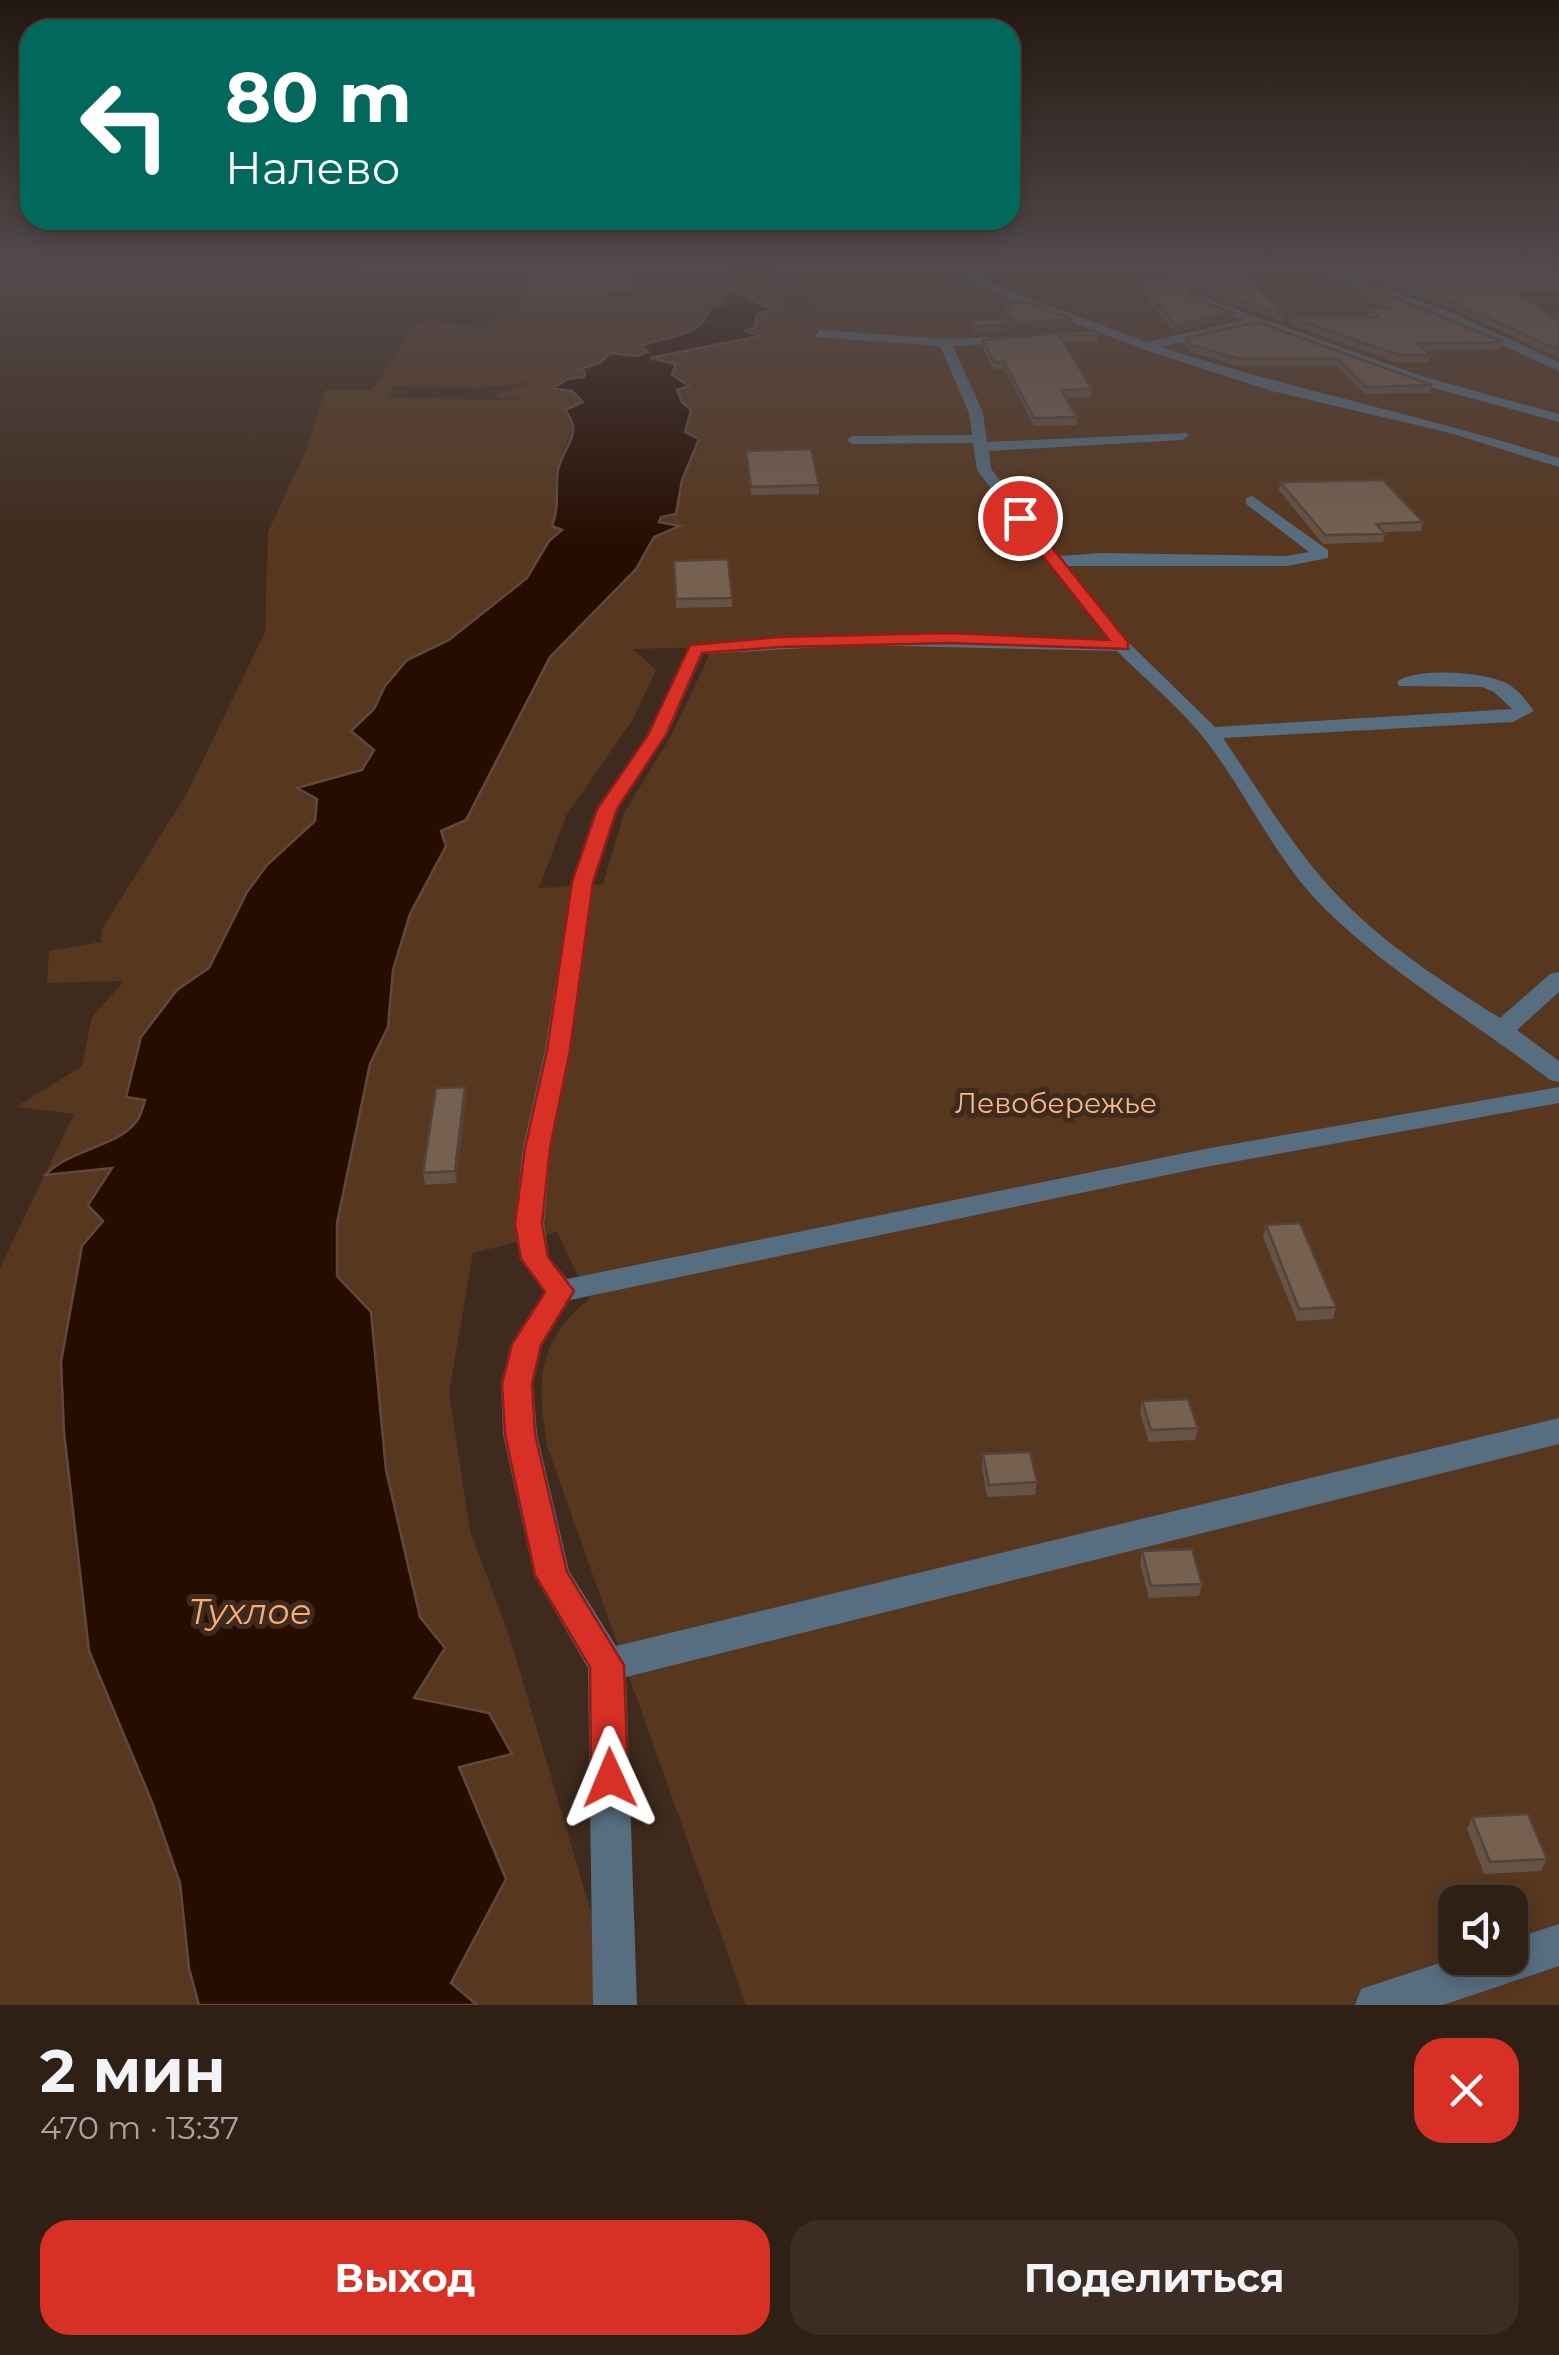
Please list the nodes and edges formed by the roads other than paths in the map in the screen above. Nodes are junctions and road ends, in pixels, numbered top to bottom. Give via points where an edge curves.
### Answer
1 (952, 359) edge
2 (1185, 359) edge
3 (1360, 359) edge
4 (1559, 418) edge
5 (1182, 436) dead end
6 (853, 440) dead end
7 (978, 443) junction
8 (1559, 463) edge
9 (1252, 501) dead end
10 (1053, 562) junction
11 (1122, 646) junction
12 (1406, 682) dead end
13 (1210, 733) junction
14 (1559, 979) edge
15 (1501, 1030) junction
16 (1559, 1074) edge
17 (1559, 1095) edge
18 (560, 1291) junction
19 (1559, 1431) edge
20 (607, 1665) junction
21 (1559, 1945) edge
22 (615, 2005) edge
23 (1378, 2005) edge

1 - 7 lane via 976,412
2 - 8 lane
3 - 4 lane
5 - 7 lane
6 - 7 lane
7 - 10 lane via 984,470
9 - 10 lane via 1322,554 1288,561
10 - 11 lane
11 - 13 lane
11 - 18 lane via 949,638 696,649 657,735 607,809 583,882 529,1224 535,1259
12 - 13 lane via 1484,680 1524,711
13 - 15 lane via 1332,903 1424,982
14 - 15 lane
15 - 16 lane
17 - 18 lane via 1205,1158
18 - 20 lane via 526,1344 517,1384 520,1434 552,1575
19 - 20 lane
20 - 22 lane
21 - 23 lane

